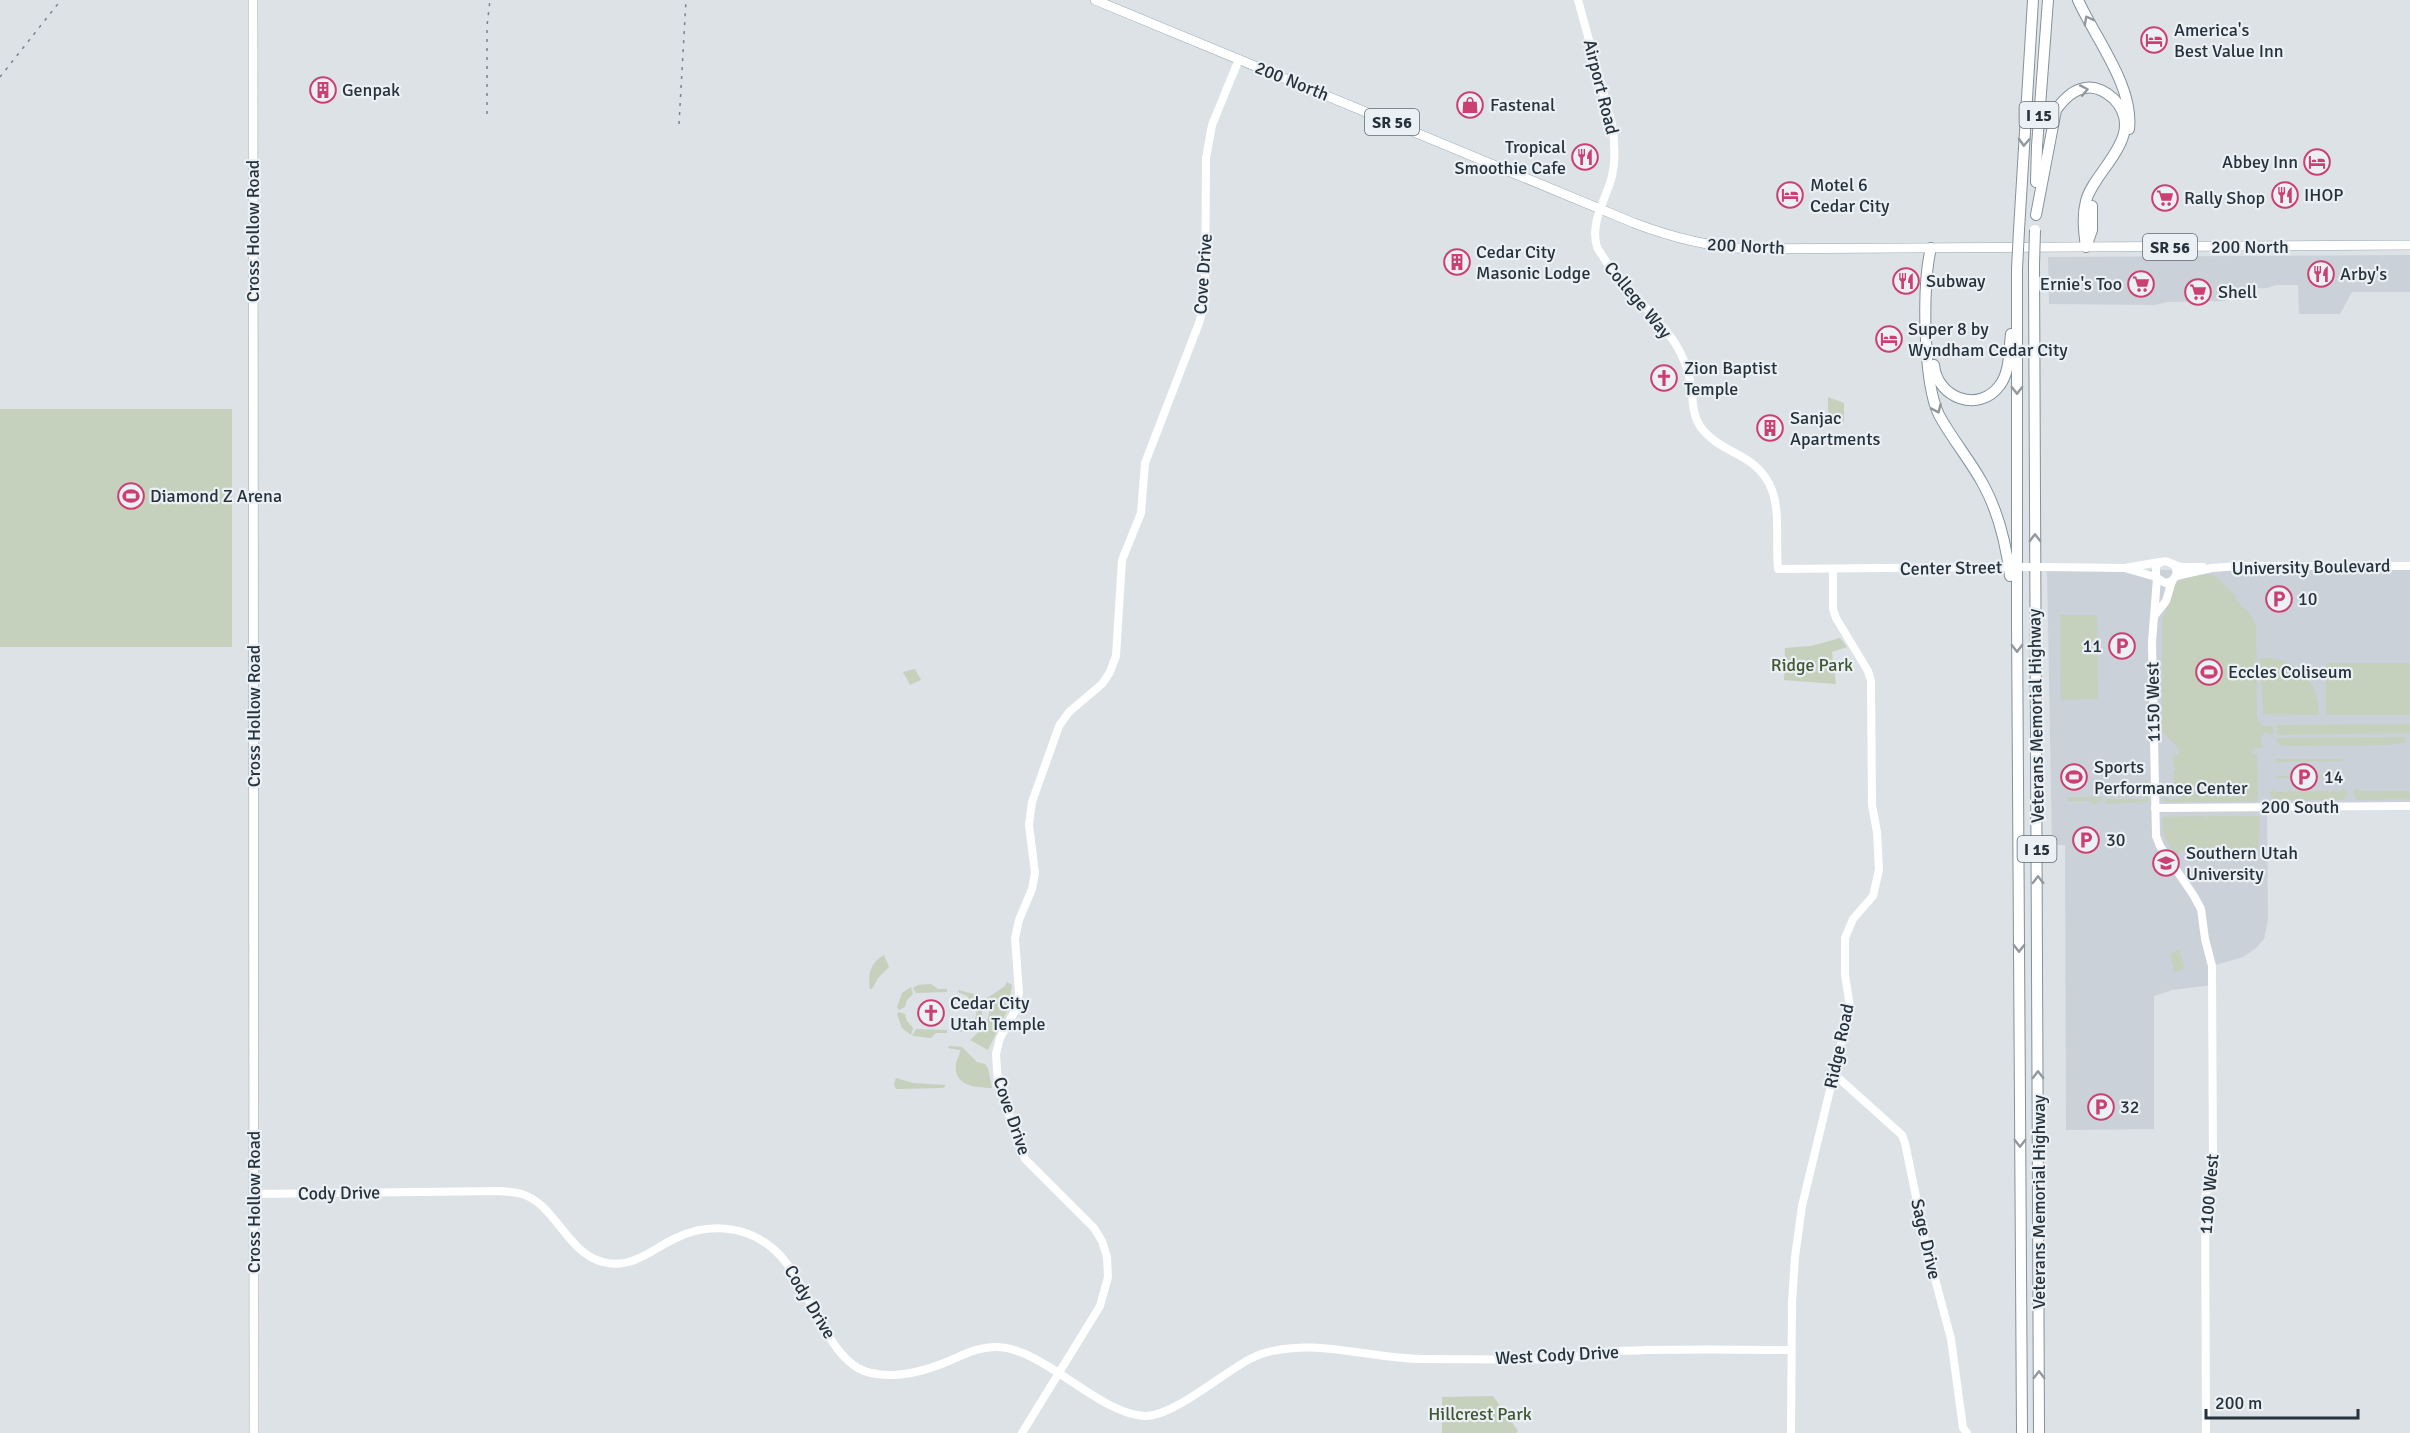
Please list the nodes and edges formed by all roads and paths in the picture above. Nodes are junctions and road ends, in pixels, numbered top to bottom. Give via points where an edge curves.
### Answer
1 (253, 0) edge
2 (1095, 0) edge
3 (1578, 0) edge
4 (2033, 0) edge
5 (2048, 0) edge
6 (2078, 0) edge
7 (1239, 59) junction
8 (1601, 209) junction
9 (2036, 214) junction
10 (2410, 245) edge
11 (2086, 247) junction
12 (1931, 248) junction
13 (2017, 285) junction
14 (2159, 562) junction
15 (2175, 565) junction
16 (2410, 566) edge
17 (2125, 568) junction
18 (2212, 568) junction
19 (1778, 569) joint
20 (1833, 569) junction
21 (2156, 578) junction
22 (2174, 579) junction
23 (2154, 615) junction
24 (2017, 620) junction
25 (2410, 806) edge
26 (2155, 808) junction
27 (2210, 955) joint
28 (1834, 1074) junction
29 (254, 1194) junction
30 (1323, 1349) joint
31 (1791, 1350) junction
32 (1058, 1373) junction
33 (254, 1433) edge
34 (1022, 1433) edge
35 (1791, 1433) edge
36 (1967, 1433) edge
37 (2022, 1433) edge
38 (2039, 1433) edge
39 (2206, 1433) edge

1 - 29 main road, Cross Hollow Road
2 - 7 main road, 200 North / SR 56
3 - 8 street, Airport Road via 1615,145 1611,178
4 -> 13 highway, Veterans Memorial Highway / I 15, bridge
5 - 9 highway, Veterans Memorial Highway / I 15
11 -> 6 highway via 2092,230 2092,202 2121,157 2130,114 2122,86
7 - 8 main road, 200 North / SR 56
7 - 32 street, Cove Drive via 1208,140 1205,302 1145,463 1139,520 1122,560 1116,656 1102,684 1069,712 1059,726 1032,802 1029,825 1035,873 1016,932 1019,993 996,1055 999,1084 1025,1160 1089,1222 1107,1257 1108,1277 1100,1306
8 - 12 main road, 200 North / SR 56 via 1668,236 1725,248
8 - 19 street, College Way via 1594,231 1597,248 1674,342 1688,371 1696,421 1714,440 1751,462 1774,492
9 -> 11 highway via 2056,110 2077,91 2094,88 2107,93 2122,113 2122,138 2085,202
38 -> 9 highway, Veterans Memorial Highway / I 15, bridge
10 - 11 main road, 200 North / SR 56
11 - 12 main road, 200 North / SR 56
12 - 13 highway via 1934,373 1941,386 1957,398 1984,397 2003,380
12 -> 24 highway via 1926,267 1931,391 1939,414 1997,512
13 -> 24 highway, Veterans Memorial Highway / I 15
14 - 15 street
14 - 17 street, Center Street
14 - 21 street
15 - 18 street, University Boulevard
15 - 22 street
16 - 18 street, University Boulevard
17 - 20 street, Center Street, bridge
17 - 21 street, Center Street
18 - 22 street, University Boulevard
19 - 20 street, Center Street
20 - 28 street, Ridge Road via 1836,618 1871,681 1872,805 1879,870 1873,896 1847,928 1845,975 1850,1007
21 - 22 street via 2165,583
21 - 23 street, 1150 West
22 - 23 street, 1150 West via 2166,601
23 - 26 street, 1150 West
24 -> 37 highway, Veterans Memorial Highway / I 15
25 - 26 street, 200 South
26 - 27 street, 1150 West via 2158,841 2201,909
27 - 39 street, 1100 West via 2213,1170 2205,1197
28 - 31 street, Ridge Road via 1802,1206 1795,1257
28 - 36 street, Sage Drive via 1902,1135 1905,1143 1924,1241 1951,1340 1963,1428
29 - 32 street, Cody Drive via 524,1194 540,1205 578,1248 603,1262 625,1263 645,1257 674,1238 699,1229 724,1227 770,1245 786,1261 850,1365 869,1373 921,1372 976,1348 1000,1347 1022,1352
29 - 33 main road, Cross Hollow Road
30 - 31 street, West Cody Drive via 1393,1359 1563,1359 1604,1352
30 - 32 street, Cody Drive via 1292,1348 1255,1356 1166,1412 1146,1416 1122,1411
31 - 35 street, Ridge Road
32 - 34 street, Cove Drive

